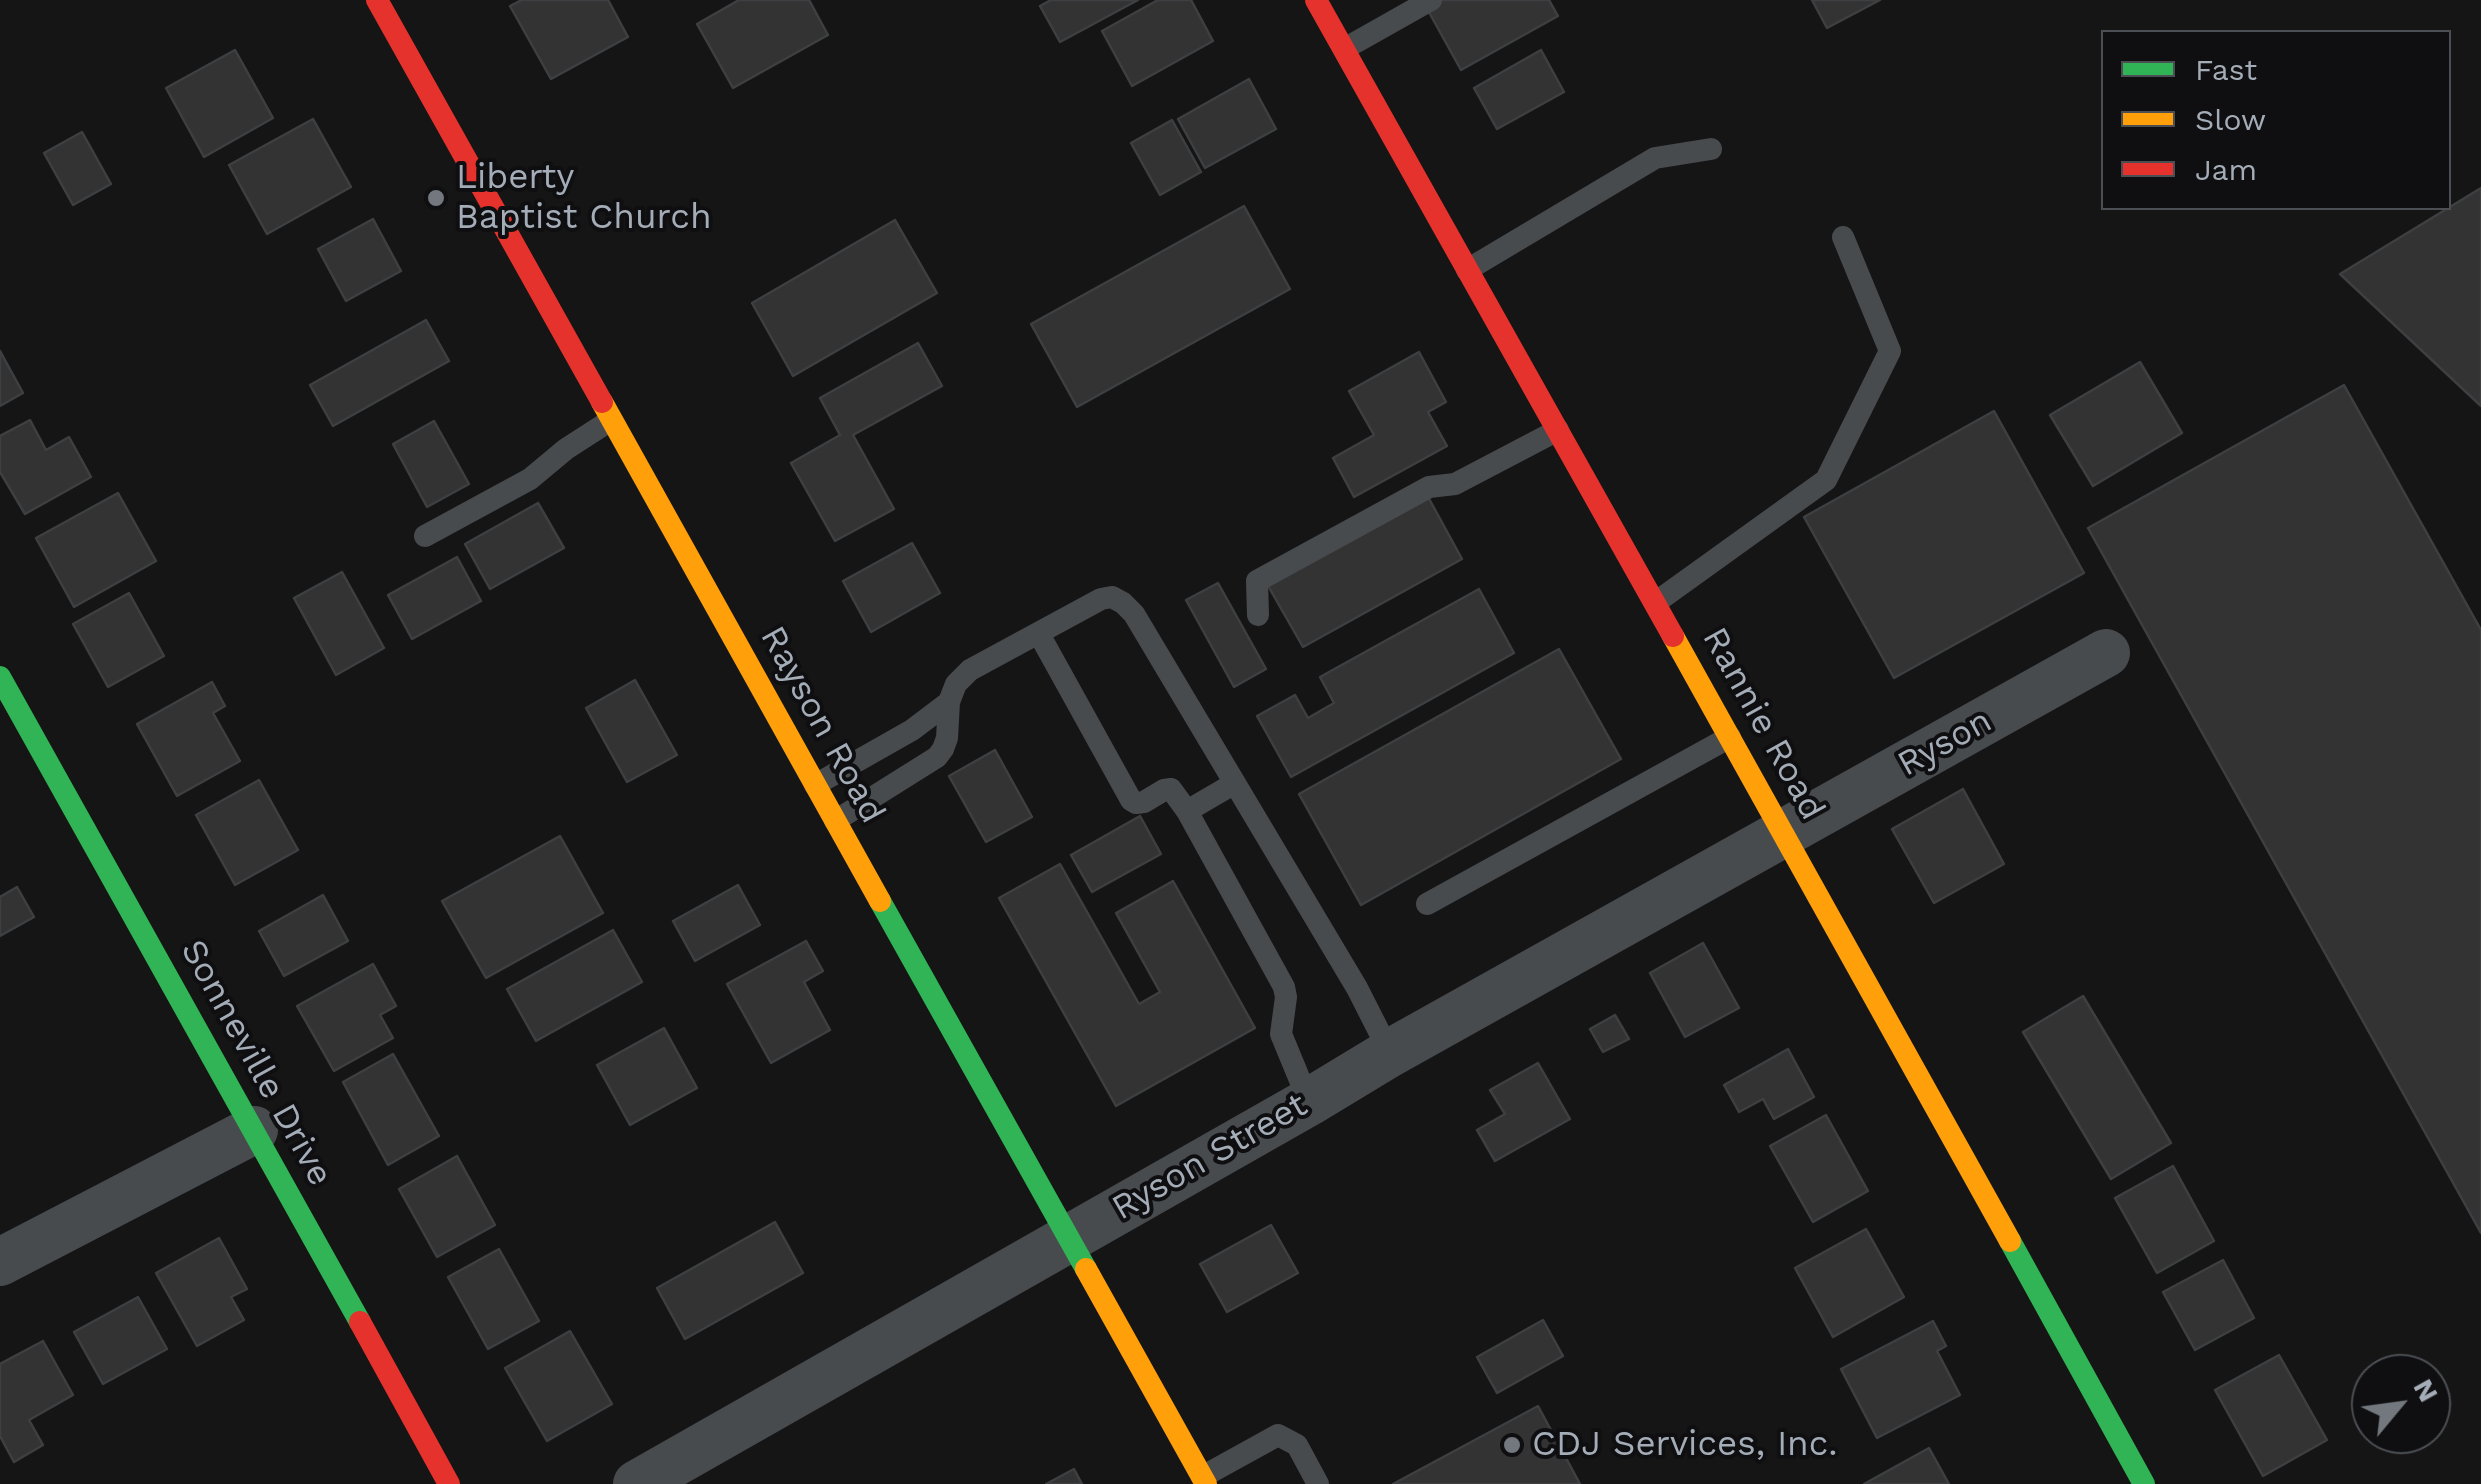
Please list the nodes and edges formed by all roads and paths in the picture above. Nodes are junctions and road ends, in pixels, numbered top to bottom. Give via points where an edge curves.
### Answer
1 (377, 0) edge
2 (1316, 0) edge
3 (1431, 0) edge
4 (1344, 49) junction
5 (1711, 149) dead end
6 (1843, 238) dead end
7 (1467, 270) junction
8 (612, 420) junction
9 (1558, 430) junction
10 (425, 536) dead end
11 (1655, 603) junction
12 (1258, 614) dead end
13 (1039, 634) junction
14 (2106, 653) dead end
15 (1, 682) edge
16 (948, 702) junction
17 (1730, 737) junction
18 (1235, 783) junction
19 (815, 785) junction
20 (1187, 811) junction
21 (835, 821) junction
22 (1784, 832) junction
23 (1428, 904) dead end
24 (1390, 1052) junction
25 (1309, 1102) junction
26 (254, 1130) junction
27 (1068, 1238) junction
28 (0, 1262) edge
29 (1204, 1480) edge
30 (449, 1484) edge
31 (637, 1484) edge
32 (1318, 1484) edge
33 (2144, 1484) edge

1 - 8 street, Rayson Road
2 - 4 street, Rannie Road
3 - 4 lane
4 - 7 street, Rannie Road
5 - 7 lane via 1655,158
6 - 11 lane via 1890,351 1826,480
7 - 9 street, Rannie Road
8 - 10 lane via 530,479
8 - 19 street, Rayson Road
9 - 11 street, Rannie Road
9 - 12 lane via 1455,484 1429,487 1257,581
11 - 17 street, Rannie Road
13 - 16 lane via 970,670
13 - 18 lane via 1101,599 1123,603
13 - 20 lane via 1131,800 1144,802 1171,789
14 - 22 street, Ryson
15 - 26 street, Sonneville Drive
16 - 19 lane
16 - 21 lane via 947,738 937,757
17 - 22 street, Rannie Road
17 - 23 lane
18 - 20 lane
18 - 24 lane
19 - 21 street, Rayson Road
20 - 25 lane via 1284,987 1281,1034
21 - 27 street, Rayson Road
22 - 24 street, Ryson Street
22 - 33 street, Rannie Road
24 - 25 street, Ryson Street
25 - 27 street, Ryson Street
26 - 28 street
26 - 30 street, Sonneville Drive
27 - 29 street, Rayson Road
27 - 31 street, Ryson Street
29 - 32 lane via 1278,1434 1297,1445

